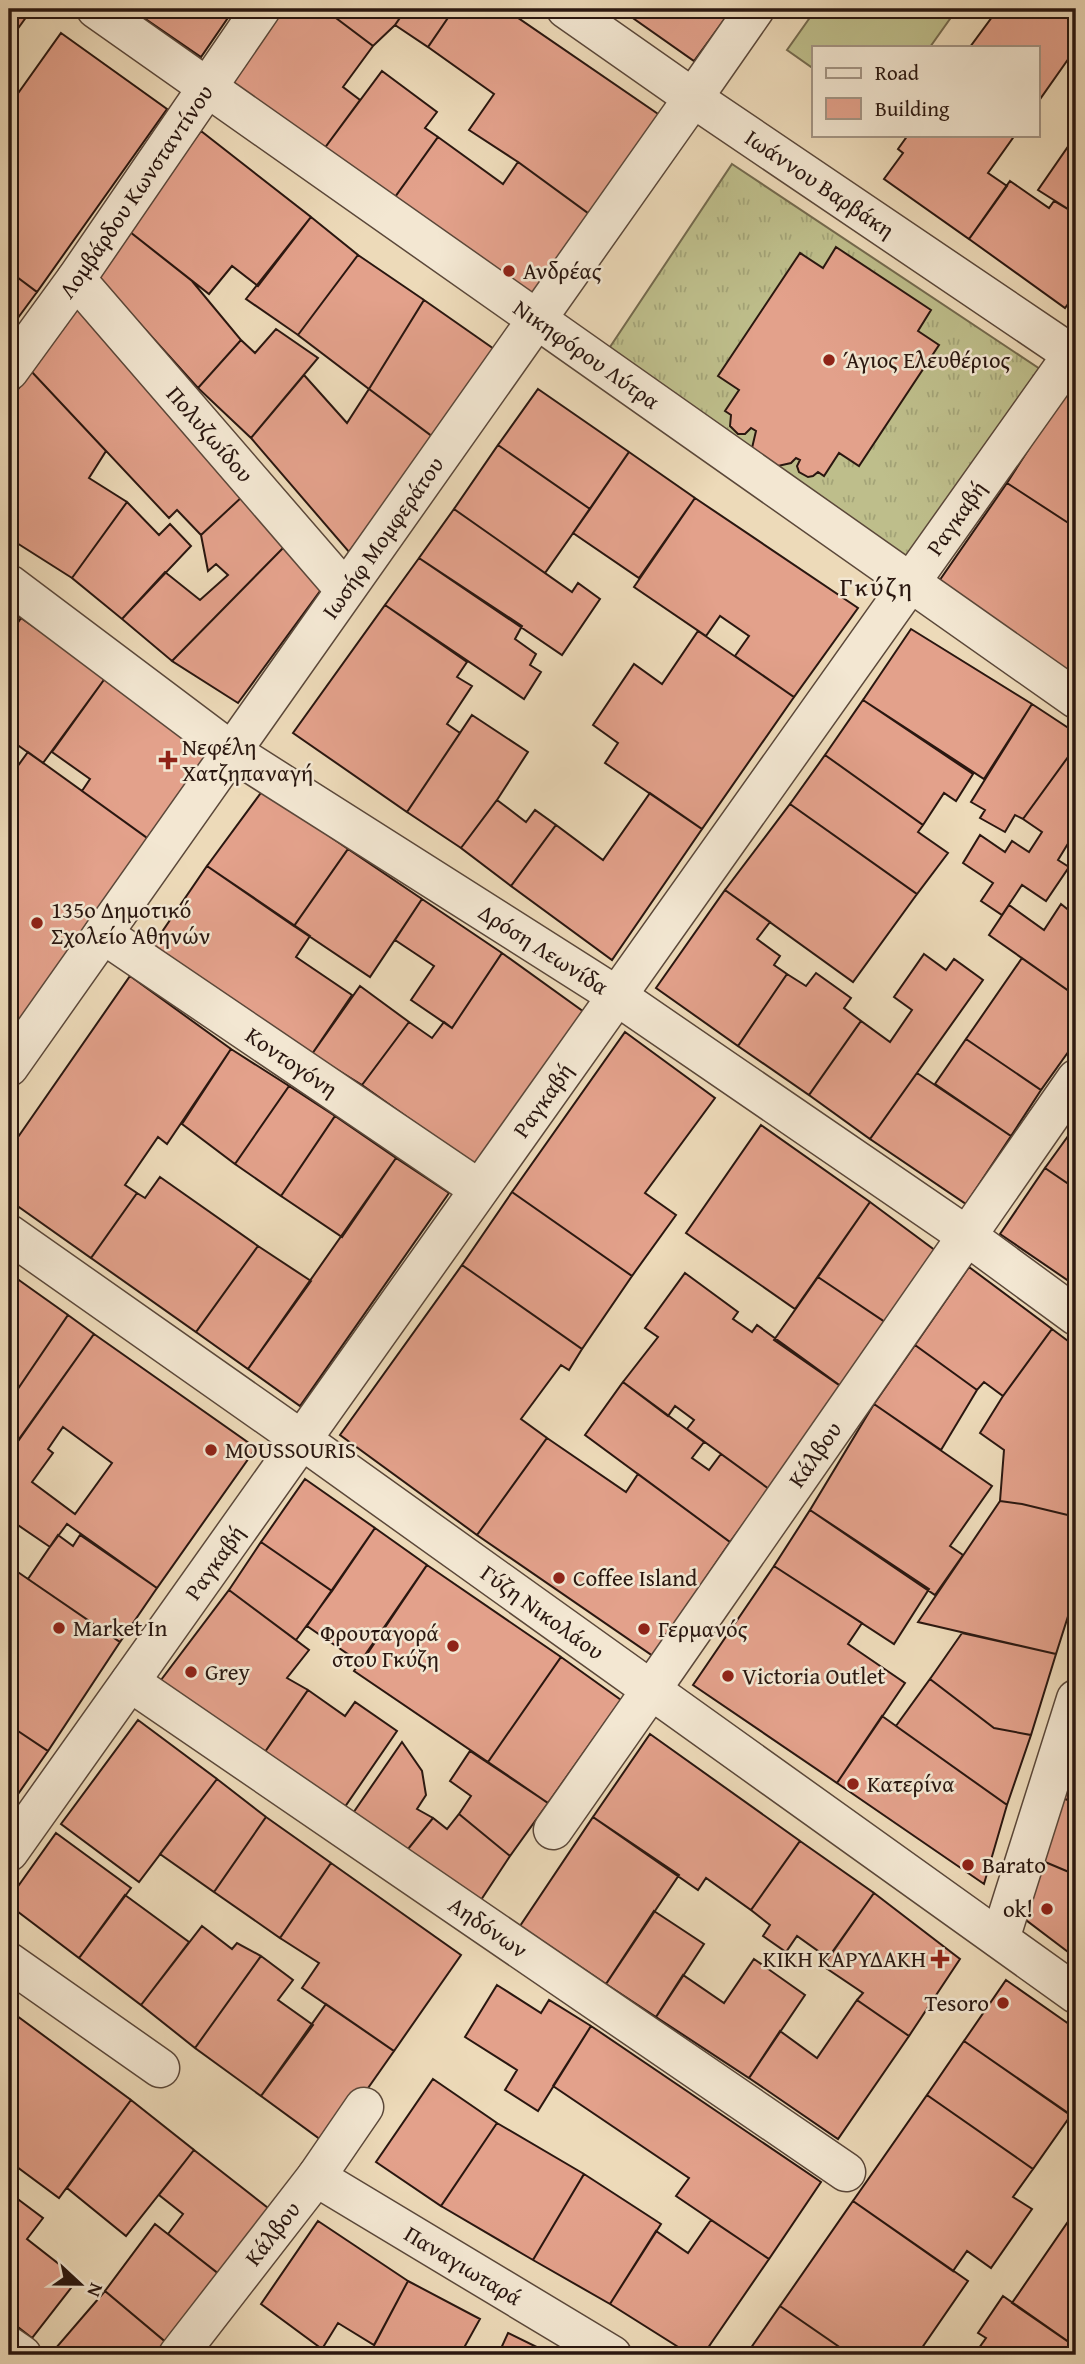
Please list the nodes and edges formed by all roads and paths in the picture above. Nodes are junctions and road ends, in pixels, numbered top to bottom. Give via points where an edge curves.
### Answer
1 (96, 9) edge
2 (261, 9) edge
3 (566, 9) edge
4 (755, 9) edge
5 (208, 88) junction
6 (693, 98) junction
7 (76, 279) junction
8 (537, 319) junction
9 (1075, 354) edge
10 (9, 371) edge
11 (911, 582) junction
12 (9, 584) edge
13 (345, 590) junction
14 (1076, 699) edge
15 (231, 751) junction
16 (103, 934) junction
17 (617, 996) junction
18 (9, 1066) edge
19 (1076, 1079) edge
20 (480, 1189) junction
21 (9, 1234) edge
22 (967, 1236) junction
23 (1076, 1316) edge
24 (302, 1440) junction
25 (130, 1682) junction
26 (651, 1690) junction
27 (1076, 1699) edge
28 (554, 1830) dead end
29 (9, 1853) edge
30 (1000, 1938) junction
31 (9, 1962) edge
32 (1076, 1994) edge
33 (160, 2068) dead end
34 (364, 2107) dead end
35 (846, 2172) dead end
36 (316, 2177) junction
37 (9, 2346) edge
38 (22, 2355) edge
39 (178, 2355) edge
40 (612, 2355) edge

1 - 5 street, Νικηφόρου Λύτρα
2 - 5 street, Λομβάρδου Κωνσταντίνου
3 - 6 street, Ιωάννου Βαρβάκη
4 - 6 street, Ιωσήφ Μομφεράτου
5 - 7 street, Λομβάρδου Κωνσταντίνου
5 - 8 street, Νικηφόρου Λύτρα
6 - 8 street, Ιωσήφ Μομφεράτου
6 - 9 street, Ιωάννου Βαρβάκη
7 - 10 street, Λομβάρδου Κωνσταντίνου
7 - 13 street, Πολυζωίδου
8 - 11 street, Νικηφόρου Λύτρα
8 - 13 street, Ιωσήφ Μομφεράτου
9 - 11 street, Ραγκαβή
11 - 14 street, Νικηφόρου Λύτρα
11 - 17 street, Ραγκαβή
12 - 15 street, Δρόση Λεωνίδα
13 - 15 street, Ιωσήφ Μομφεράτου
15 - 16 street, Ιωσήφ Μομφεράτου
15 - 17 street, Δρόση Λεωνίδα
16 - 18 street, Ιωσήφ Μομφεράτου
16 - 20 street, Κοντογόνη
17 - 20 street, Ραγκαβή
17 - 22 street, Δρόση Λεωνίδα
19 - 22 street, Κάλβου
20 - 24 street, Ραγκαβή
21 - 24 street, Γύζη Νικολάου
22 - 23 street, Δρόση Λεωνίδα
22 - 26 street, Κάλβου
24 - 25 street, Ραγκαβή
24 - 26 street, Γύζη Νικολάου
25 - 29 street, Ραγκαβή
25 - 35 street, Αηδόνων
26 - 28 street, Κάλβου
26 - 30 street, Γύζη Νικολάου
27 - 30 street
30 - 32 street, Γύζη Νικολάου
31 - 33 street
34 - 36 street, Κάλβου
36 - 39 street, Κάλβου
36 - 40 street, Παναγιωταρά
37 - 38 street

